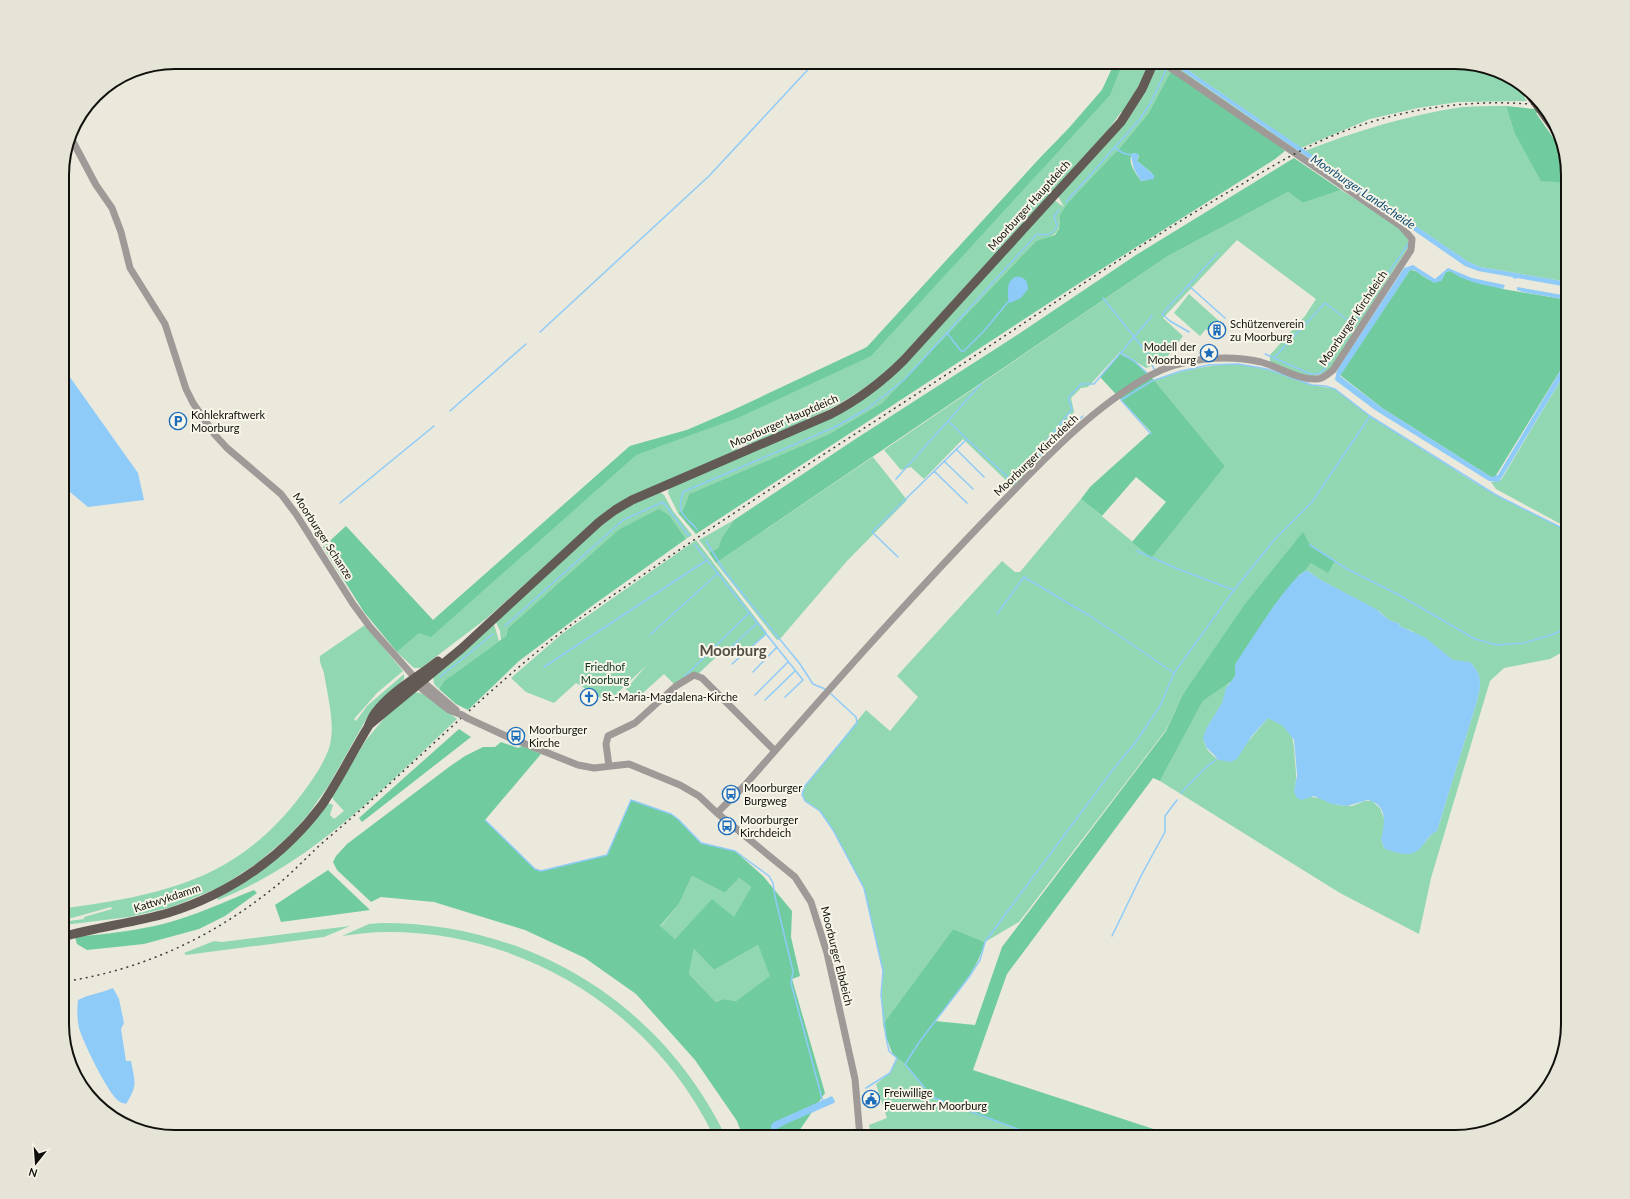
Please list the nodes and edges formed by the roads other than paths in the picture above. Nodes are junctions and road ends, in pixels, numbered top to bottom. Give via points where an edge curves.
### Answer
1 (1151, 69) edge
2 (1172, 69) edge
3 (74, 144) edge
4 (418, 681) junction
5 (775, 751) junction
6 (609, 766) junction
7 (717, 813) junction
8 (69, 935) edge
9 (859, 1130) edge

1 - 4 main road, Moorburger Hauptdeich via 1142,89 1121,122 882,381 854,402 831,414 620,506 461,649
2 - 5 street, Moorburger Kirchdeich via 1401,226 1413,244 1410,252 1327,376 1308,379 1262,362 1221,358 1187,362 1152,375 1123,391 1053,451 1016,488 923,585
3 - 4 street, Moorburger Schanze via 96,185 112,208 130,268 165,324 193,403 227,448 285,498 353,604 374,632
4 - 6 street, Moorburger Elbdeich via 464,717 504,736 578,765 594,768
4 - 8 main road, Kattwykdamm via 382,705 334,787 310,820 282,849 251,874 217,894 186,907
5 - 6 street via 697,675 676,686 635,723 608,736 606,744
5 - 7 street, Moorburger Kirchdeich
6 - 7 street, Moorburger Elbdeich via 629,764 658,776 695,793
7 - 9 street, Moorburger Elbdeich via 788,870 812,902 827,953 848,1046

